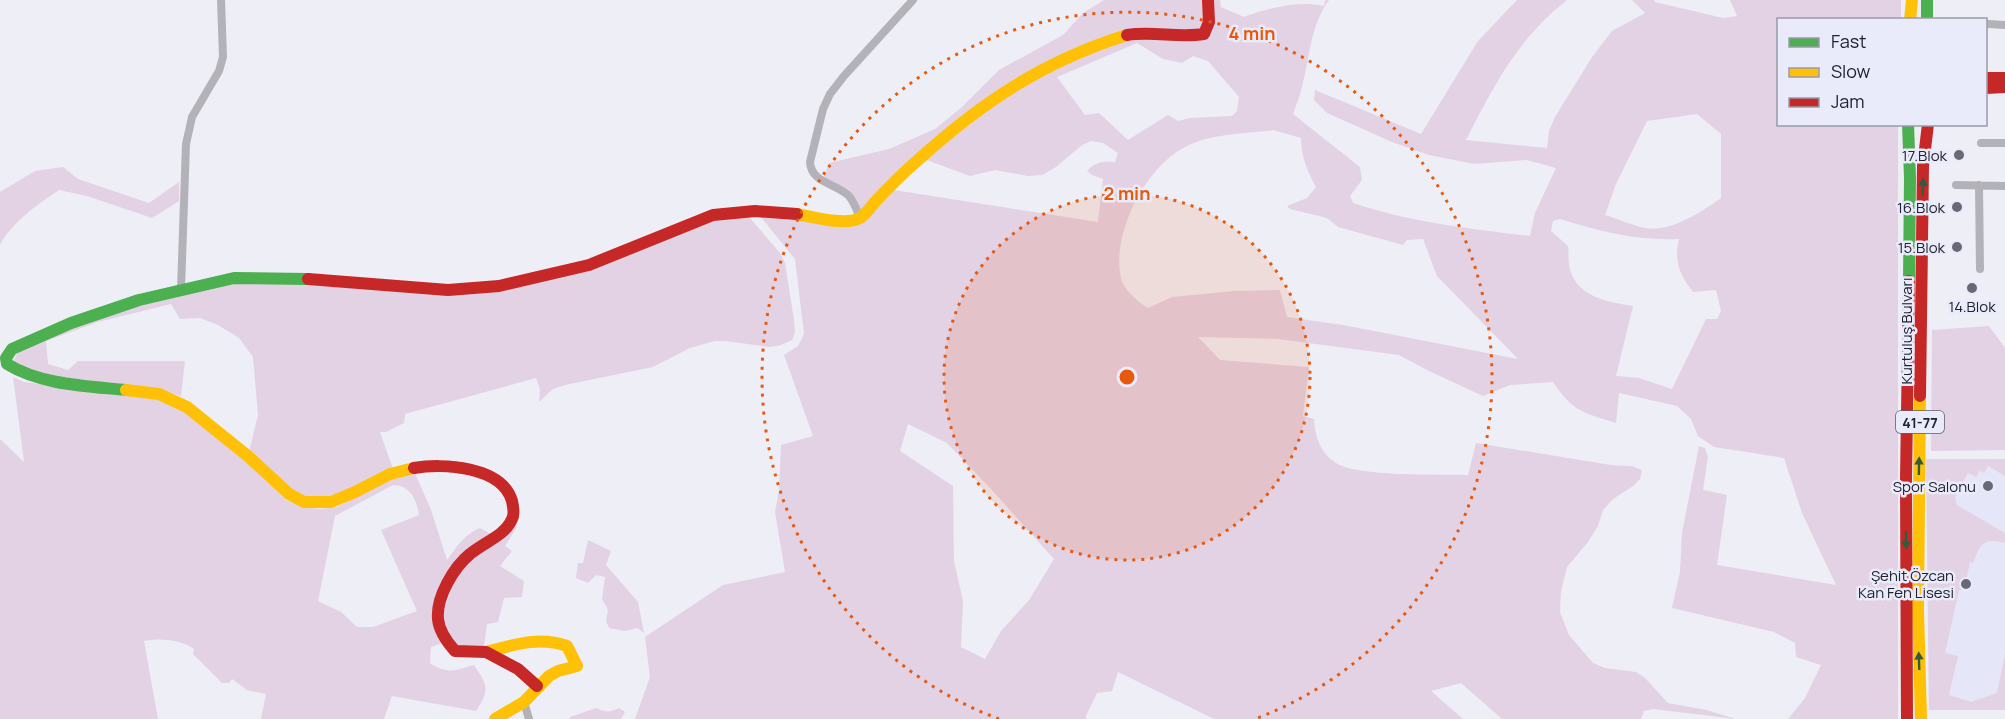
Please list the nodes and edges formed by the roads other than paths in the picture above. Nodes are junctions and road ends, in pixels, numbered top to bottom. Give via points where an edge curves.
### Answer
1 (221, 0) edge
2 (913, 0) edge
3 (1208, 0) edge
4 (1912, 0) edge
5 (1927, 0) edge
6 (1910, 18) edge
7 (1928, 18) edge
8 (1988, 24) dead end
9 (2005, 25) edge
10 (1987, 78) edge
11 (2005, 78) edge
12 (2005, 87) edge
13 (1987, 88) edge
14 (1908, 126) edge
15 (1928, 126) edge
16 (1981, 143) dead end
17 (2005, 143) edge
18 (1956, 185) dead end
19 (1979, 185) junction
20 (2005, 186) edge
21 (860, 218) junction
22 (1980, 268) dead end
23 (181, 289) junction
24 (486, 652) junction
25 (537, 686) junction
26 (524, 702) junction
27 (495, 719) edge
28 (529, 719) edge
29 (1907, 719) edge
30 (1921, 719) edge

1 - 23 street via 223,57 192,117 186,144
2 - 21 street via 835,87 825,103 810,162 816,177 849,196
3 - 21 main road via 1210,20 1204,34 1128,35 1035,72 932,147
4 - 6 main road
5 - 7 main road
8 - 9 street
10 - 11 main road
12 - 13 main road
14 -> 29 main road, Kurtuluş Bulvarı / 41-77
30 -> 15 main road, Kurtuluş Bulvarı / 41-77 via 1921,269
16 - 17 street
18 - 19 street
19 - 20 street
19 - 22 street
21 - 23 main road via 721,213 590,265 499,286 438,290 324,279 234,278
23 - 24 main road via 71,323 12,349 6,361 15,370 34,377 150,392 176,400 301,501 338,501 392,474 418,468 465,469 493,478 510,496 514,516 503,532 461,563 438,614 452,648 459,652
24 - 25 main road via 518,669
24 - 25 main road via 543,640 567,646 576,666 558,671
25 - 26 main road
26 - 27 main road
26 - 28 street

